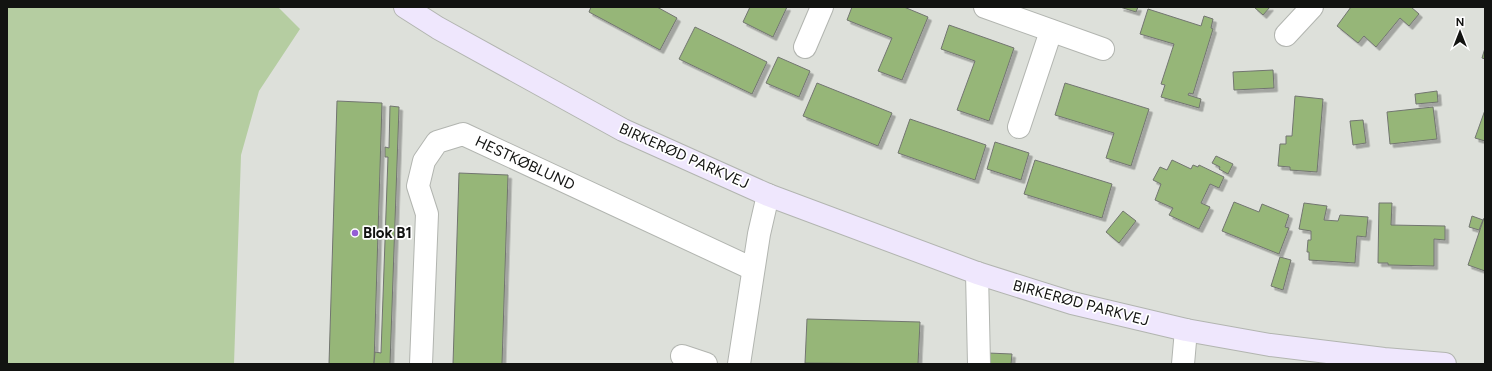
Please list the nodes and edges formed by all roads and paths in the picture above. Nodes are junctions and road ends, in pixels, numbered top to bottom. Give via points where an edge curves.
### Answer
1 (406, 7) edge
2 (822, 7) edge
3 (985, 7) edge
4 (1312, 7) edge
5 (1051, 31) junction
6 (1286, 36) dead end
7 (805, 47) dead end
8 (1103, 49) dead end
9 (1019, 127) dead end
10 (768, 195) junction
11 (753, 269) junction
12 (977, 273) junction
13 (1186, 330) junction
14 (682, 356) dead end
15 (1409, 362) edge
16 (421, 364) edge
17 (706, 364) edge
18 (739, 364) edge
19 (979, 364) edge
20 (1183, 364) edge
21 (1445, 364) edge

1 - 10 street, BIRKERØD PARKVEJ via 438,28 623,130
2 - 7 street
3 - 5 street
4 - 6 street
5 - 8 street
5 - 9 street
10 - 11 street via 758,234
10 - 12 street, BIRKERØD PARKVEJ
11 - 16 street, HESTKØBLUND via 463,134 437,142 424,161 418,186 427,214
11 - 18 street
12 - 13 street, BIRKERØD PARKVEJ via 1072,303
12 - 19 street
13 - 15 street, BIRKERØD PARKVEJ via 1270,345
13 - 20 street
14 - 17 street
15 - 21 street, BIRKERØD PARKVEJ

